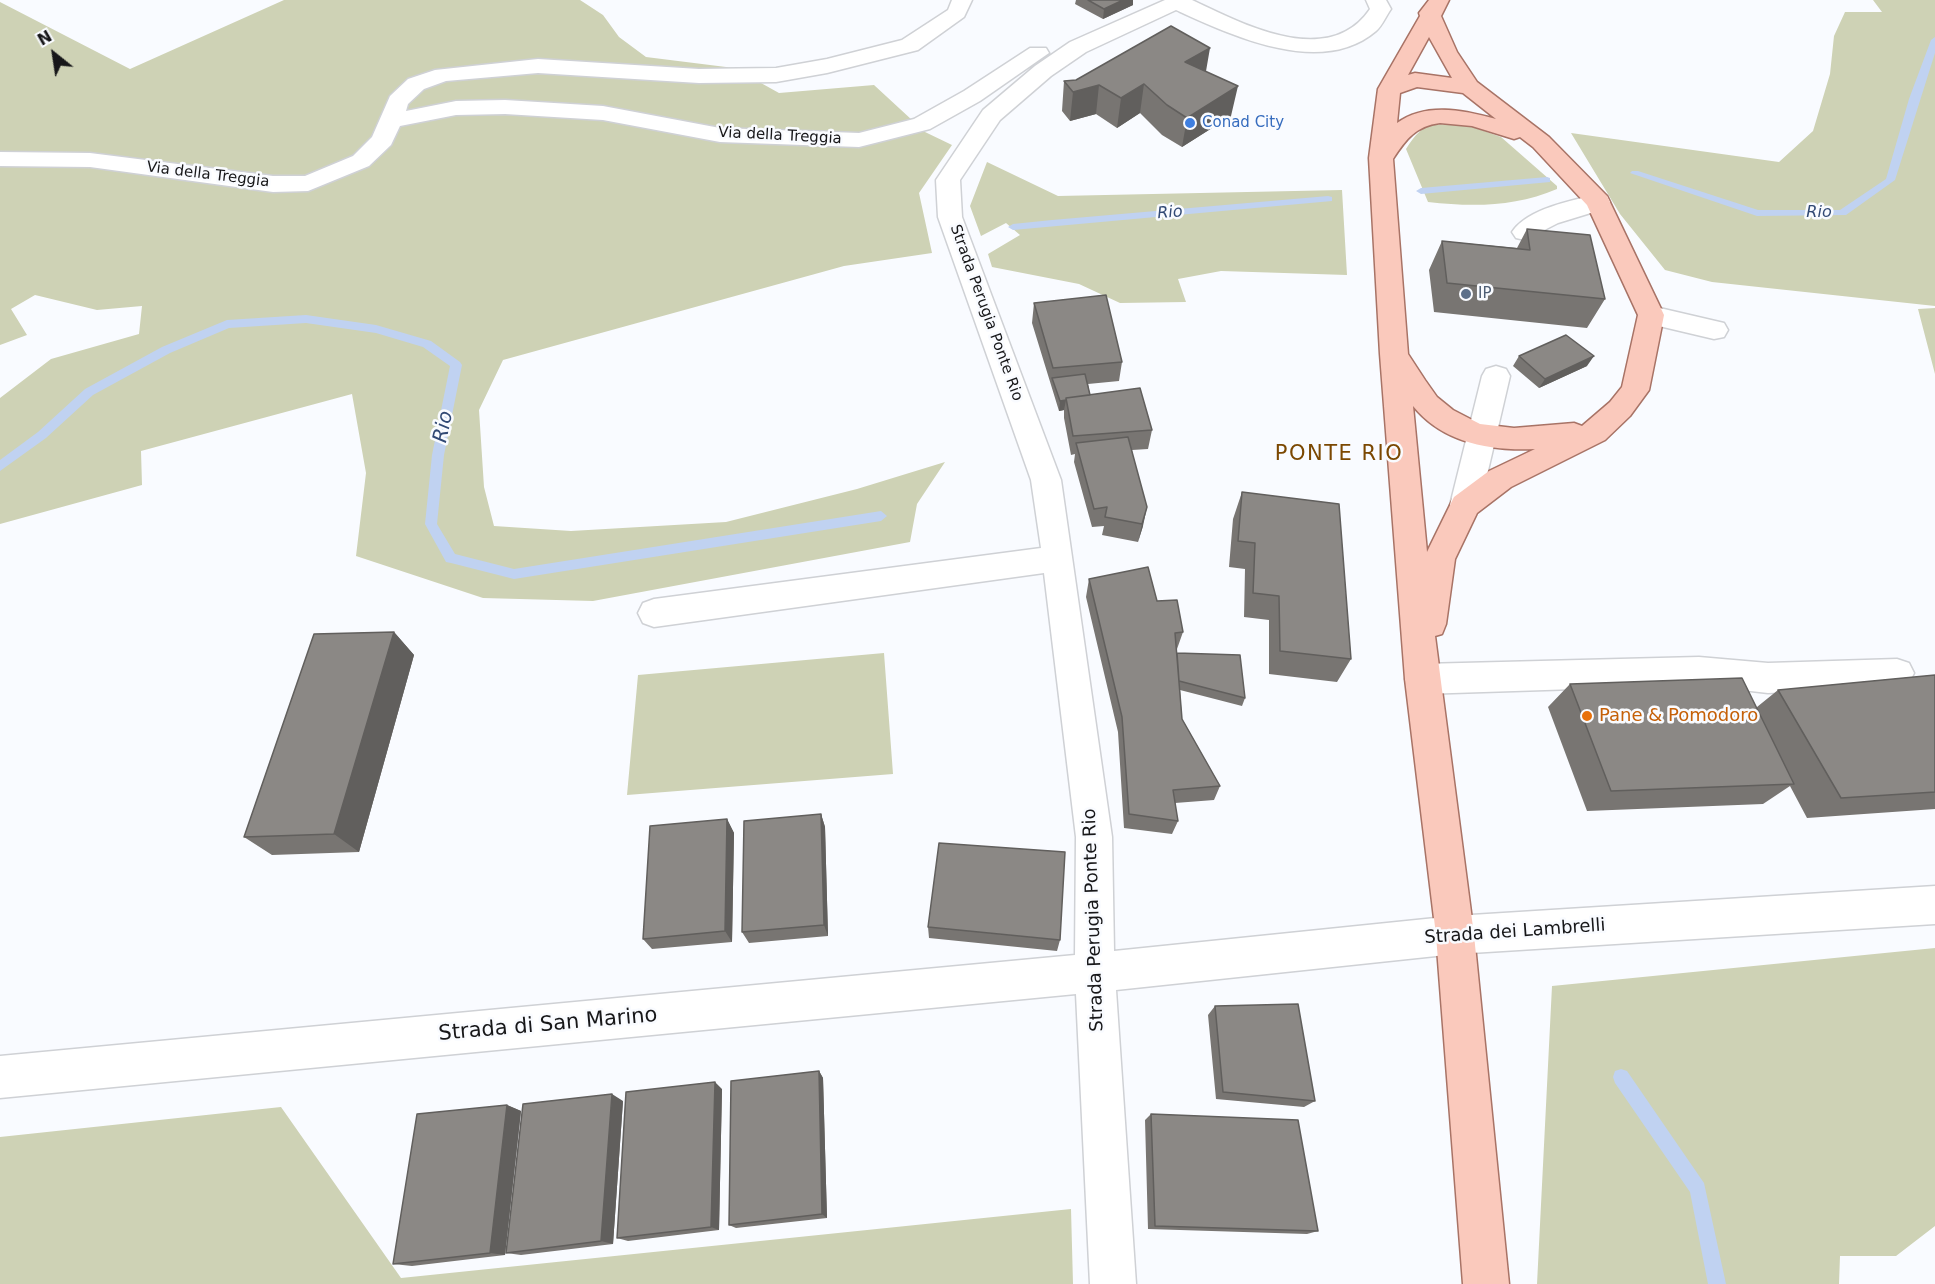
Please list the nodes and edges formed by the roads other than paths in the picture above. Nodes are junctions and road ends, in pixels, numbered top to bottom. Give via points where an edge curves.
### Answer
1 (962, 0) edge
2 (1376, 0) edge
3 (1180, 2) edge
4 (1434, 7) edge
5 (1078, 47) junction
6 (1469, 87) junction
7 (1389, 89) junction
8 (390, 121) junction
9 (1541, 142) junction
10 (1381, 158) junction
11 (0, 159) edge
12 (1598, 202) junction
13 (1525, 232) edge
14 (1651, 315) junction
15 (1714, 330) dead end
16 (1394, 354) junction
17 (1496, 376) dead end
18 (1595, 432) junction
19 (1482, 437) junction
20 (1465, 505) junction
21 (1057, 559) junction
22 (654, 613) dead end
23 (1897, 673) dead end
24 (1422, 679) junction
25 (1935, 905) edge
26 (1455, 935) junction
27 (1095, 974) junction
28 (0, 1077) edge
29 (1113, 1284) edge
30 (1486, 1284) edge

1 - 8 street, Via della Treggia via 957,13 910,45 828,66 776,75 699,76 538,66 443,75 416,84 398,101
2 - 3 street, Strada Perugia Ponte Rio via 1381,9 1368,27 1339,41 1301,46 1258,39
3 - 5 street, Strada Perugia Ponte Rio
4 - 6 main road via 1446,52
4 - 7 main road
5 - 8 street, Via della Treggia via 1036,53 922,124 859,140 720,135 603,113 505,107 456,108
5 - 21 street, Strada Perugia Ponte Rio via 991,115 948,180 950,217 1046,480
6 - 7 main road via 1416,80
6 - 9 main road
7 - 10 main road
8 - 11 street, Via della Treggia via 383,140 361,161 308,183 273,184 90,160
9 - 10 main road via 1480,120 1448,116 1418,120 1402,130
9 - 12 main road
10 - 16 main road
12 - 13 street via 1549,217
12 - 14 main road
14 - 15 street
14 - 18 main road via 1635,390
16 - 19 main road via 1426,403 1449,422
16 - 24 main road
17 - 19 street
18 - 19 main road via 1533,438
18 - 20 main road via 1500,479
19 - 20 street
20 - 24 main road via 1439,559
21 - 22 street
21 - 27 street, Strada Perugia Ponte Rio via 1094,837
23 - 24 street via 1768,678 1699,671
24 - 26 main road
25 - 26 street, Strada dei Lambrelli
26 - 27 street, Strada dei Lambrelli
26 - 30 main road
27 - 28 street, Strada di San Marino
27 - 29 street, Strada Perugia Ponte Rio

